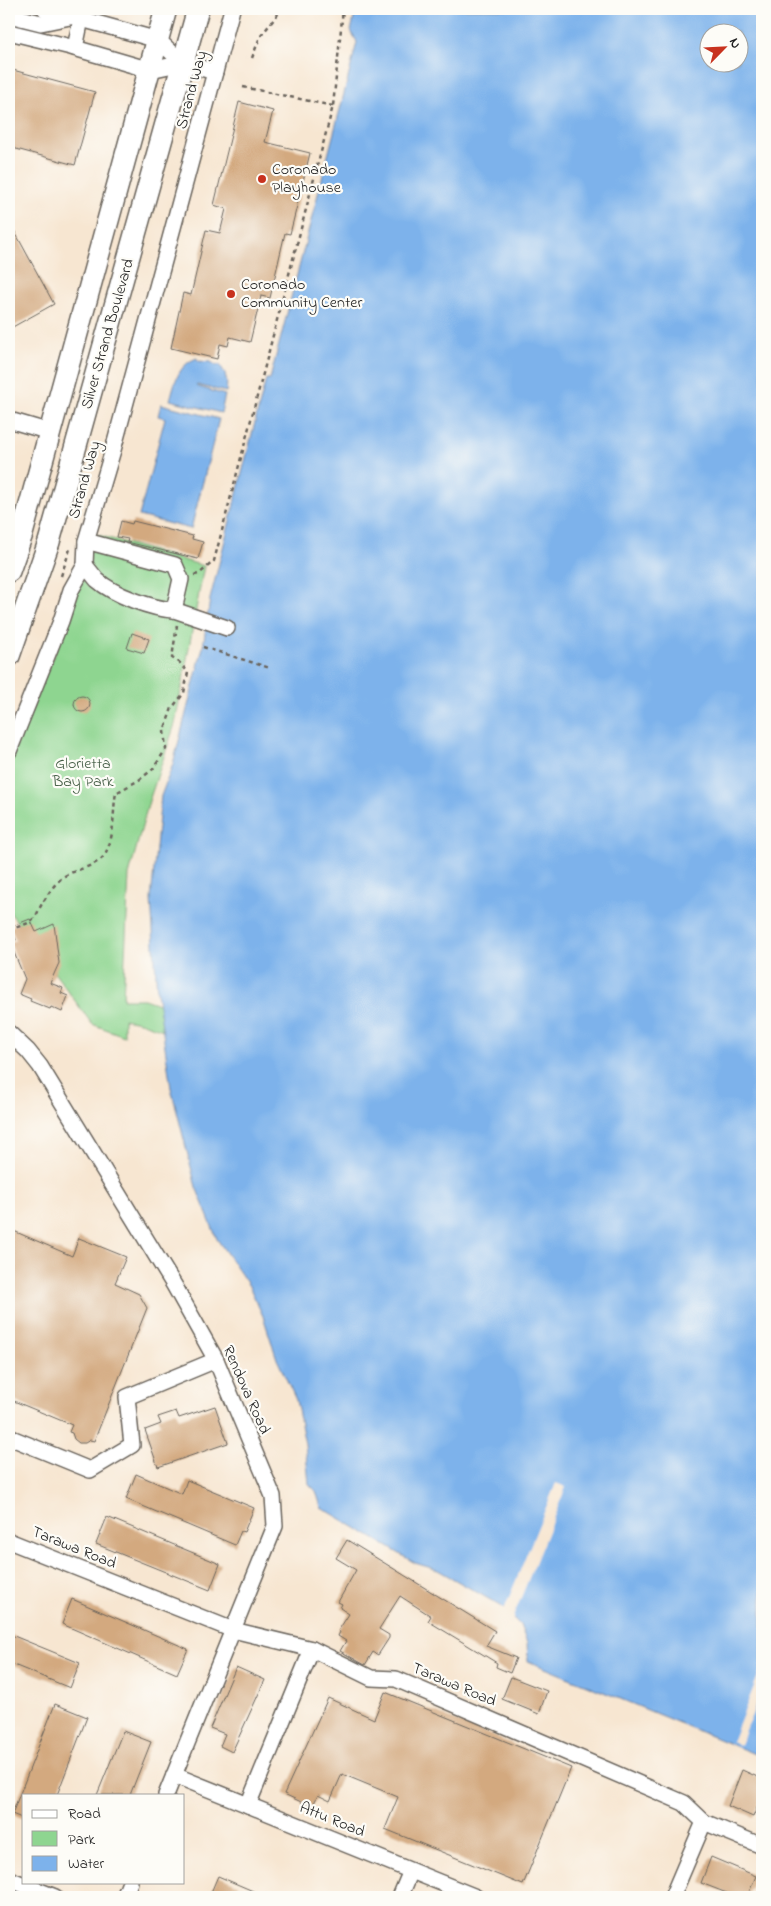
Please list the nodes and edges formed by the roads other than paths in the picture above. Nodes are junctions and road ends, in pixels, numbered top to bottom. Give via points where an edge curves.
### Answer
1 (45, 9) edge
2 (166, 9) edge
3 (198, 9) edge
4 (232, 9) edge
5 (9, 15) edge
6 (76, 18) junction
7 (9, 32) edge
8 (158, 40) junction
9 (75, 48) junction
10 (184, 63) junction
11 (150, 70) junction
12 (215, 72) junction
13 (9, 420) edge
14 (50, 432) junction
15 (79, 541) junction
16 (84, 565) junction
17 (9, 571) edge
18 (176, 611) junction
19 (227, 628) dead end
20 (9, 656) edge
21 (9, 751) edge
22 (9, 1033) edge
23 (216, 1360) junction
24 (9, 1437) edge
25 (9, 1541) edge
26 (233, 1630) junction
27 (312, 1649) junction
28 (174, 1775) junction
29 (166, 1794) edge
30 (248, 1805) junction
31 (704, 1822) junction
32 (762, 1846) edge
33 (411, 1871) junction
34 (9, 1879) edge
35 (129, 1884) edge
36 (55, 1897) edge
37 (124, 1897) edge
38 (400, 1897) edge
39 (476, 1897) edge
40 (672, 1897) edge

1 - 6 street
2 - 8 highway, Silver Strand Boulevard
3 - 10 highway, Silver Strand Boulevard
4 - 12 street, Strand Way
5 - 6 street via 41,23
6 - 8 street
6 - 9 street
7 - 9 street
8 - 10 street
8 - 11 highway, Silver Strand Boulevard
9 - 11 street
10 - 11 street
10 - 12 street
10 - 20 highway, Silver Strand Boulevard via 49,542
11 - 14 highway, Silver Strand Boulevard
12 - 15 street, Strand Way via 115,441
13 - 14 street
14 - 17 highway, Silver Strand Boulevard
15 - 16 street, Strand Way
15 - 18 street via 175,565 181,579
16 - 18 street via 98,581 120,595
16 - 21 street, Strand Way via 71,590
18 - 19 street
22 - 23 street, Rendova Road via 40,1066
23 - 24 street via 128,1397 132,1445 90,1470
23 - 26 street, Rendova Road via 273,1496 276,1526
25 - 26 street, Tarawa Road
26 - 27 street, Tarawa Road
26 - 28 street, Rendova Road
27 - 30 street
27 - 31 street, Tarawa Road via 371,1678 396,1679 684,1803
28 - 29 street, Rendova Road
28 - 30 street, Attu Road
30 - 33 street, Attu Road
31 - 32 street, Tarawa Road
31 - 40 street
33 - 38 street
33 - 39 street, Attu Road
34 - 36 street
35 - 37 street

